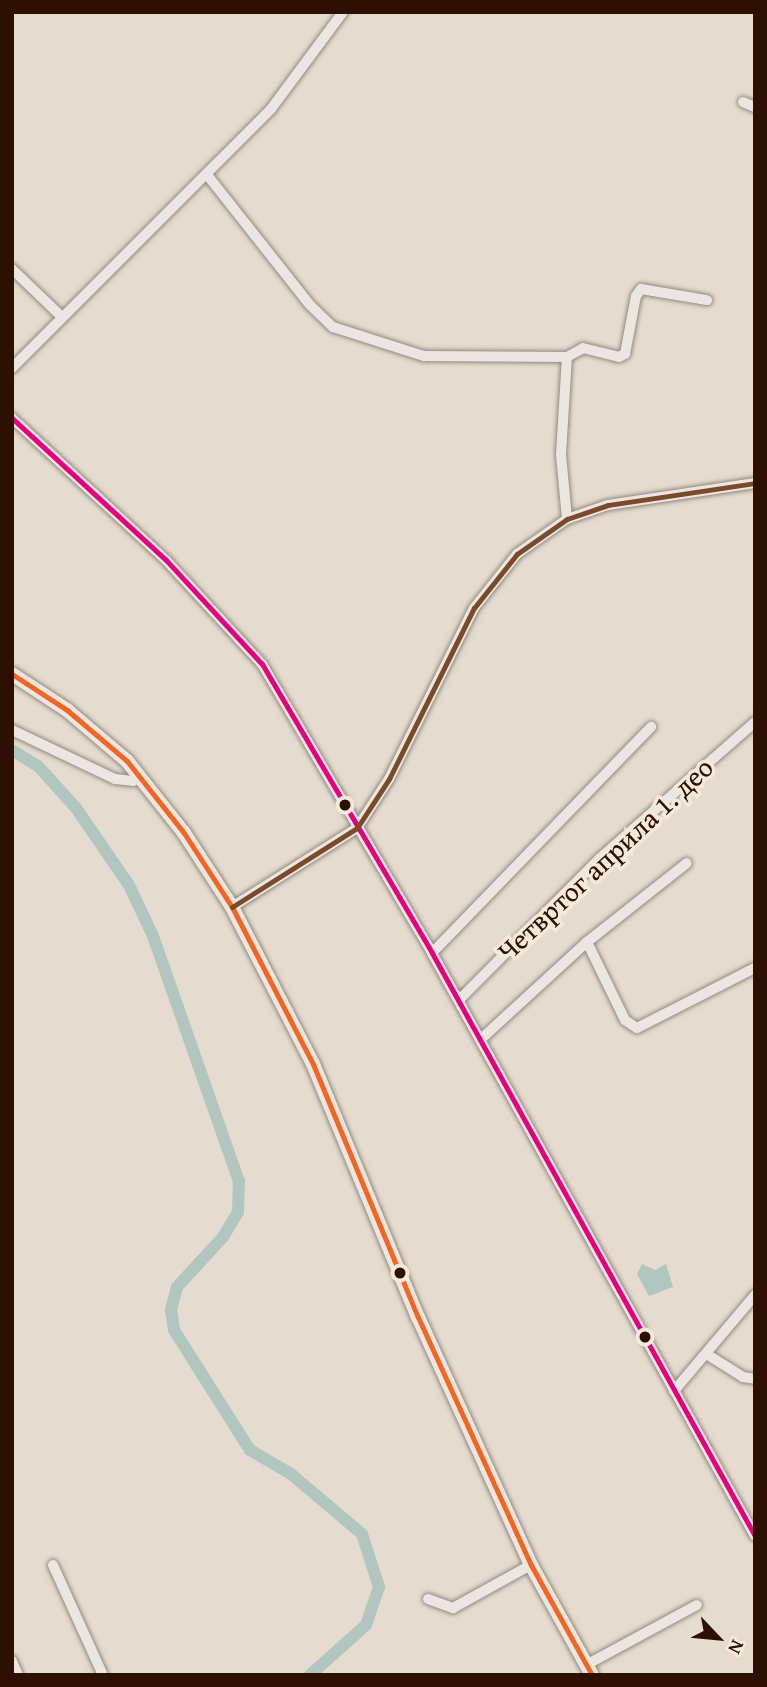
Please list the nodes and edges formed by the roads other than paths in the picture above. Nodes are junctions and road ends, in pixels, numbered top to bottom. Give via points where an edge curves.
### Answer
1 (343, 12) edge
2 (743, 102) dead end
3 (755, 107) edge
4 (208, 176) junction
5 (12, 269) edge
6 (707, 300) dead end
7 (61, 316) junction
8 (567, 357) junction
9 (12, 368) edge
10 (12, 418) edge
11 (755, 483) edge
12 (567, 519) junction
13 (12, 674) edge
14 (755, 722) edge
15 (651, 727) dead end
16 (12, 730) edge
17 (141, 776) junction
18 (357, 828) junction
19 (687, 863) dead end
20 (232, 907) junction
21 (587, 943) junction
22 (432, 953) junction
23 (755, 968) edge
24 (459, 1000) junction
25 (480, 1040) junction
26 (755, 1295) edge
27 (708, 1355) junction
28 (755, 1379) edge
29 (674, 1391) junction
30 (751, 1519) edge
31 (755, 1536) edge
32 (53, 1565) dead end
33 (531, 1565) junction
34 (428, 1599) dead end
35 (697, 1605) dead end
36 (12, 1661) edge
37 (589, 1670) edge
38 (18, 1675) edge
39 (103, 1675) edge

1 - 4 street via 293,82
2 - 3 street
4 - 7 street
4 - 8 street via 310,305 333,327 424,356
5 - 7 street
6 - 8 street via 641,289 625,354 619,357 583,348
7 - 9 street
8 - 12 street via 561,454
10 - 18 street via 166,560 245,643
11 - 12 street via 608,505
12 - 18 street via 517,554 486,588 389,779
13 - 17 main road via 99,734
14 - 24 street, Четвртог априла 1. део via 599,859
15 - 22 street
16 - 17 street via 116,779 134,781
17 - 20 main road
18 - 20 street
18 - 22 street
19 - 21 street
20 - 33 main road via 316,1072 418,1317
21 - 23 street via 625,1020 637,1028
21 - 25 street
22 - 24 street
24 - 25 street
25 - 29 street
26 - 27 street
27 - 28 street via 743,1377
27 - 29 street
29 - 30 street
30 - 31 street
32 - 39 street
33 - 34 street via 453,1608
33 - 37 main road
35 - 37 street
36 - 38 street

